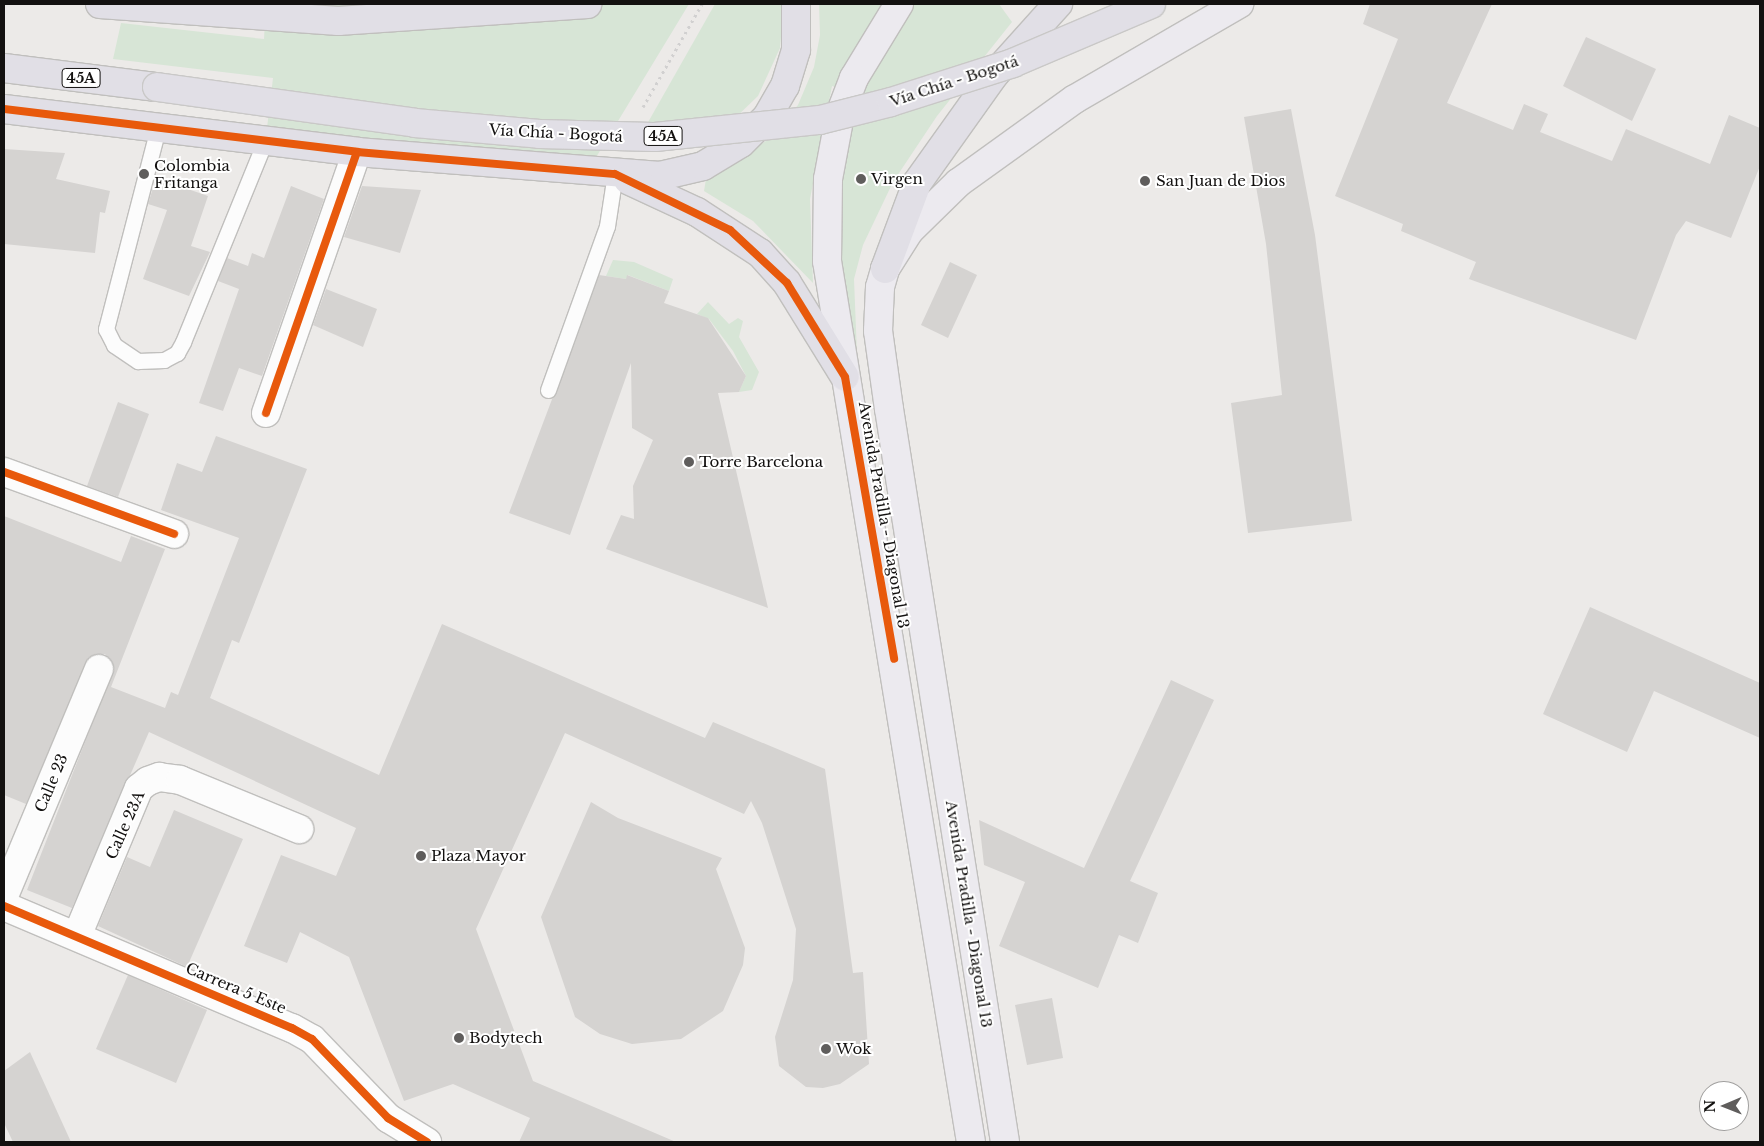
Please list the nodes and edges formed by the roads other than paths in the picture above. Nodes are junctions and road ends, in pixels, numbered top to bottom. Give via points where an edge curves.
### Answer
1 (100, 4) edge
2 (587, 4) edge
3 (796, 4) edge
4 (899, 4) edge
5 (1058, 4) edge
6 (1150, 4) edge
7 (1239, 4) edge
8 (4, 68) edge
9 (4, 109) edge
10 (158, 128) junction
11 (266, 141) junction
12 (358, 152) junction
13 (615, 174) junction
14 (885, 269) junction
15 (845, 377) junction
16 (548, 390) dead end
17 (266, 414) dead end
18 (4, 472) edge
19 (174, 534) dead end
20 (99, 669) dead end
21 (299, 829) dead end
22 (4, 896) edge
23 (4, 906) edge
24 (77, 936) junction
25 (427, 1142) edge
26 (971, 1142) edge
27 (1005, 1142) edge

1 - 2 highway via 338,21 467,15
3 - 13 highway via 796,50 785,86 767,117 741,143 703,166 660,176
4 - 15 main road, Avenida Pradilla - Diagonal 13 via 854,78 833,144 825,222 832,302
5 - 14 highway via 994,75 917,183
6 - 8 highway, Vía Chía - Bogotá / 45A, bridge via 1014,63 891,102 820,120 655,137 540,134 415,123
7 - 14 main road, Avenida Pradilla - Diagonal 13 via 1076,99 958,183 909,231
9 - 10 highway
10 - 11 highway
10 - 11 lane via 106,329 114,345 138,361 164,360 184,342
11 - 12 highway
12 - 13 highway
12 - 17 street
13 - 15 highway via 697,212 760,253 787,283
13 - 16 lane via 607,226
14 - 27 main road, Avenida Pradilla - Diagonal 13 via 878,331 887,400
15 - 26 main road, Avenida Pradilla - Diagonal 13
18 - 19 street
20 - 22 street, Calle 23
21 - 24 street, Calle 23A via 180,780 159,777 148,781 139,788
23 - 24 street, Carrera 5 Este
24 - 25 street, Carrera 5 Este via 312,1039 388,1118

